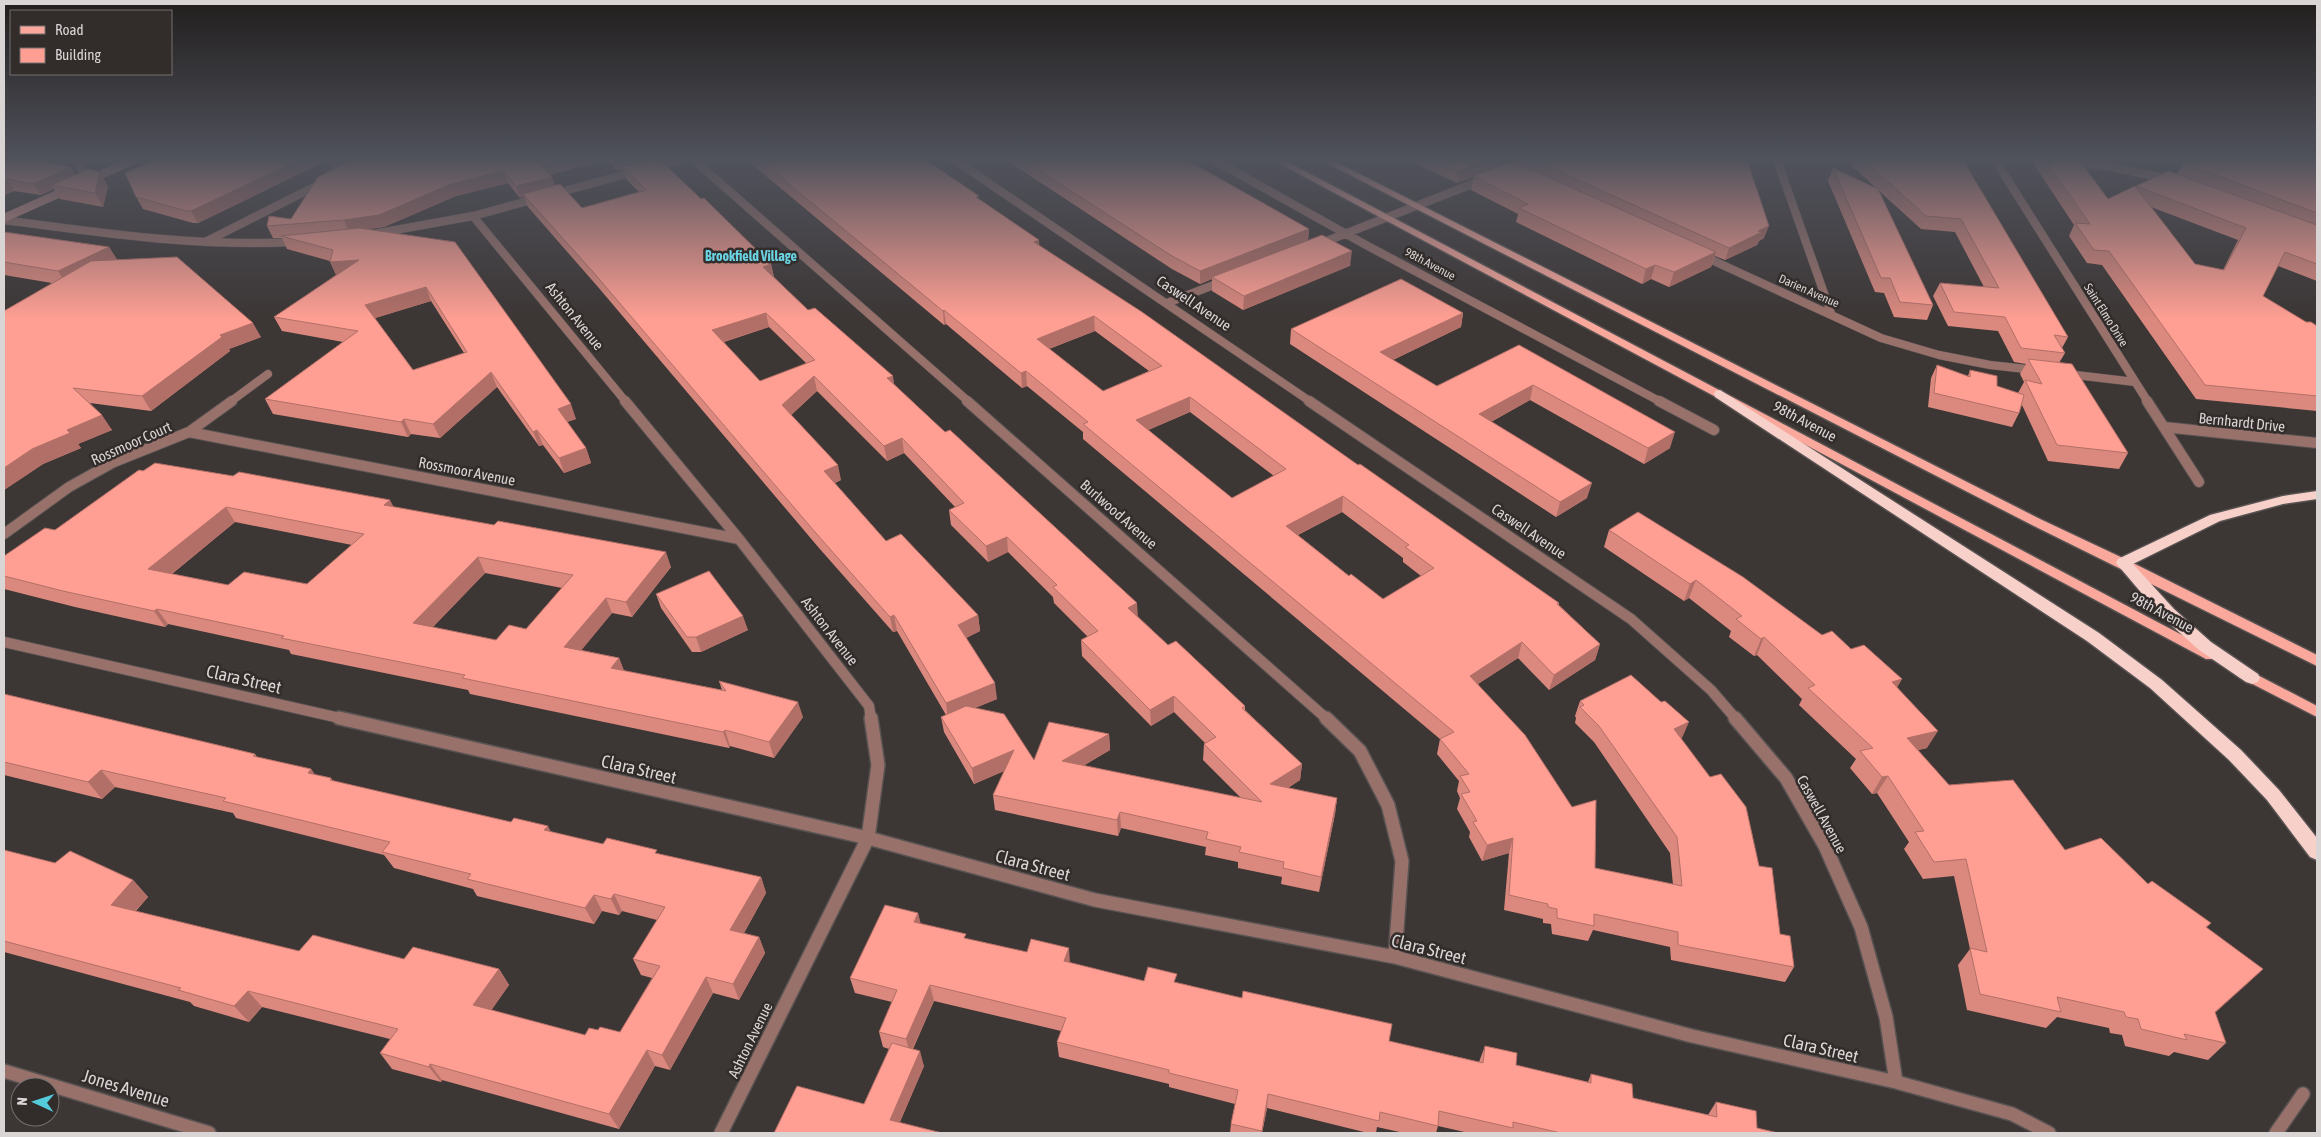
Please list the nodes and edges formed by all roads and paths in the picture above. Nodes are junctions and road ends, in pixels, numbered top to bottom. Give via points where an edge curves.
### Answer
1 (17, 213) edge
2 (263, 213) edge
3 (484, 213) edge
4 (754, 213) edge
5 (1031, 213) edge
6 (1308, 213) edge
7 (1377, 213) edge
8 (1394, 213) edge
9 (1430, 213) edge
10 (1795, 213) edge
11 (2029, 213) edge
12 (473, 216) junction
13 (1384, 217) junction
14 (4, 219) edge
15 (1344, 233) junction
16 (362, 236) edge
17 (307, 241) edge
18 (204, 242) junction
19 (1315, 246) edge
20 (1690, 250) edge
21 (1232, 278) edge
22 (1167, 302) junction
23 (1830, 313) junction
24 (2048, 372) edge
25 (2058, 373) edge
26 (268, 374) dead end
27 (2136, 382) junction
28 (1720, 394) junction
29 (2164, 427) junction
30 (1714, 430) dead end
31 (189, 432) junction
32 (2317, 443) edge
33 (2199, 482) dead end
34 (2317, 495) edge
35 (4, 534) edge
36 (739, 539) junction
37 (2122, 563) junction
38 (4, 642) edge
39 (2317, 661) edge
40 (2252, 678) junction
41 (2317, 712) edge
42 (868, 838) junction
43 (2317, 852) edge
44 (1395, 957) junction
45 (4, 1071) edge
46 (1896, 1082) junction
47 (2303, 1094) dead end
48 (209, 1133) edge
49 (721, 1133) edge
50 (2049, 1133) edge
51 (2276, 1133) edge

1 - 14 street
2 - 18 street
3 - 12 street
4 - 44 street, Burlwood Avenue via 1305,698 1360,751 1388,805 1402,861
5 - 22 street, Caswell Avenue
6 - 15 street, 98th Avenue
7 - 13 main road, 98th Avenue
8 - 13 street
9 - 37 main road, 98th Avenue
10 - 23 street
11 - 27 street, Saint Elmo Drive
12 - 16 street
12 - 36 street, Ashton Avenue
13 - 15 street
13 - 28 main road, 98th Avenue
14 - 18 street via 114,235
15 - 19 street
15 - 30 street, 98th Avenue
17 - 18 street via 270,244
20 - 23 street, Darien Avenue
21 - 22 street
22 - 46 street, Caswell Avenue via 1631,618 1711,690 1786,778 1825,846 1861,927 1886,1017
23 - 24 street, Darien Avenue via 1881,338 1939,355
25 - 27 street
26 - 31 street, Rossmoor Court
27 - 29 street, Saint Elmo Drive
28 - 40 main road, 98th Avenue
28 - 43 highway via 2093,637 2143,674 2235,755
29 - 32 street, Bernhardt Drive
29 - 33 street, Saint Elmo Drive
31 - 35 street, Rossmoor Court via 114,462 69,487
31 - 36 street, Rossmoor Avenue
34 - 37 highway via 2283,500 2215,518
36 - 42 street, Ashton Avenue via 869,706 878,765
37 - 39 main road, 98th Avenue
37 - 40 highway via 2198,640
38 - 42 street, Clara Street
40 - 41 main road, 98th Avenue
42 - 44 street, Clara Street via 1095,900
42 - 49 street, Ashton Avenue
44 - 46 street, Clara Street via 1692,1036
45 - 48 street, Jones Avenue
46 - 50 street, Clara Street via 2012,1114
47 - 51 street

